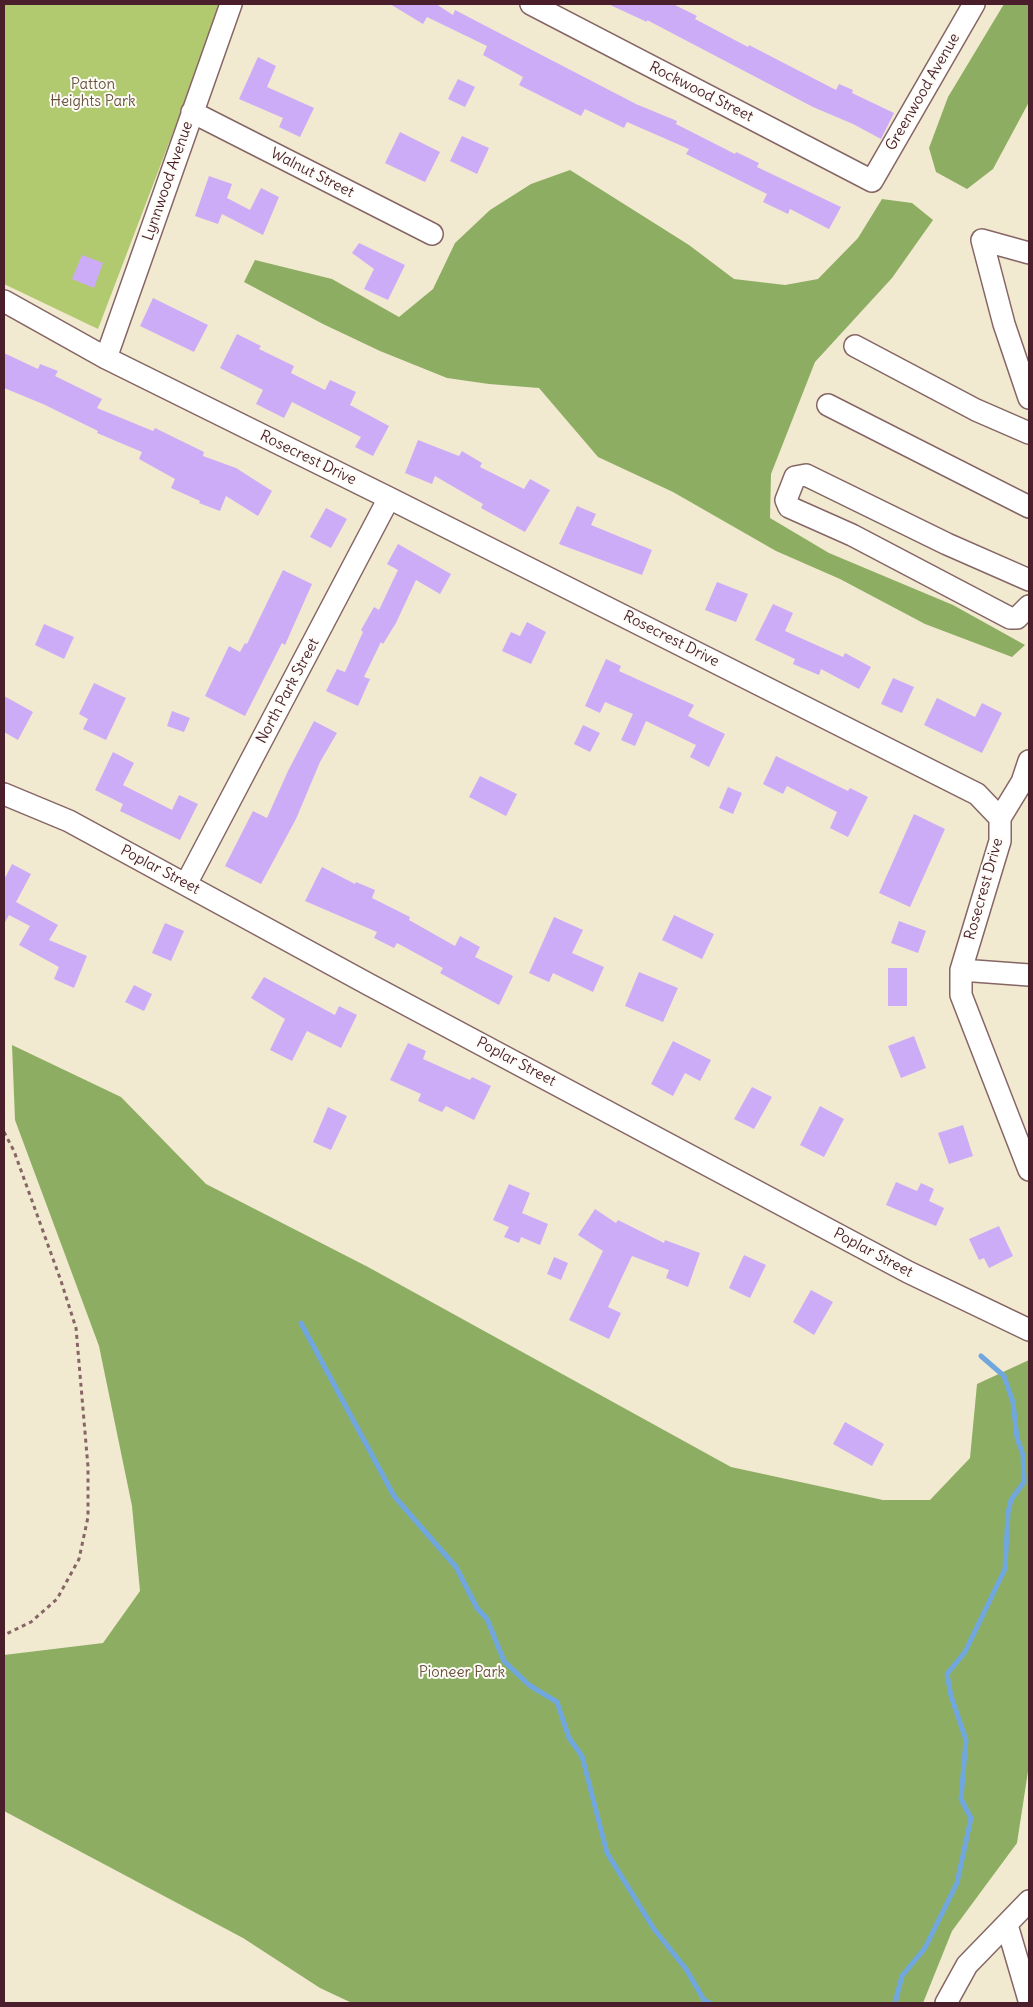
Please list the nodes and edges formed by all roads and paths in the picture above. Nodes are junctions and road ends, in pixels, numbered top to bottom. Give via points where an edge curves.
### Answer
1 (231, 4) edge
2 (531, 4) edge
3 (974, 4) edge
4 (192, 112) junction
5 (872, 181) joint
6 (432, 234) dead end
7 (1029, 253) edge
8 (4, 301) edge
9 (855, 346) dead end
10 (106, 358) junction
11 (1029, 398) edge
12 (828, 405) dead end
13 (1029, 432) edge
14 (389, 498) junction
15 (1029, 508) edge
16 (1029, 580) edge
17 (1029, 606) edge
18 (1029, 761) edge
19 (4, 794) edge
20 (1000, 818) junction
21 (186, 884) junction
22 (961, 970) junction
23 (1029, 975) edge
24 (4, 1132) edge
25 (1029, 1170) edge
26 (1029, 1330) edge
27 (4, 1635) edge
28 (1029, 1901) edge
29 (1007, 1925) junction
30 (1029, 2000) edge
31 (946, 2003) edge

1 - 4 street, Lynnwood Avenue
2 - 5 street, Rockwood Street
3 - 5 street, Greenwood Avenue
4 - 6 street, Walnut Street
4 - 10 street, Lynnwood Avenue
7 - 11 street via 982,240 1004,324
8 - 10 street, Rosecrest Drive
9 - 13 street via 976,410
10 - 14 street, Rosecrest Drive
12 - 15 street
14 - 20 street, Rosecrest Drive via 977,794
14 - 21 street, North Park Street
16 - 17 street via 946,544 806,475 795,477 789,490 786,500 789,507 852,535 1010,618 1017,618
18 - 20 street via 1022,782
19 - 21 street, Poplar Street via 69,821
20 - 22 street, Rosecrest Drive via 1000,841
21 - 26 street, Poplar Street via 890,1263
22 - 23 street
22 - 25 street, Rosecrest Drive via 962,995
24 - 27 path via 14,1151 76,1328 88,1467 88,1517 79,1558 57,1599 31,1622
28 - 29 street
29 - 30 street
29 - 31 street via 967,1965

